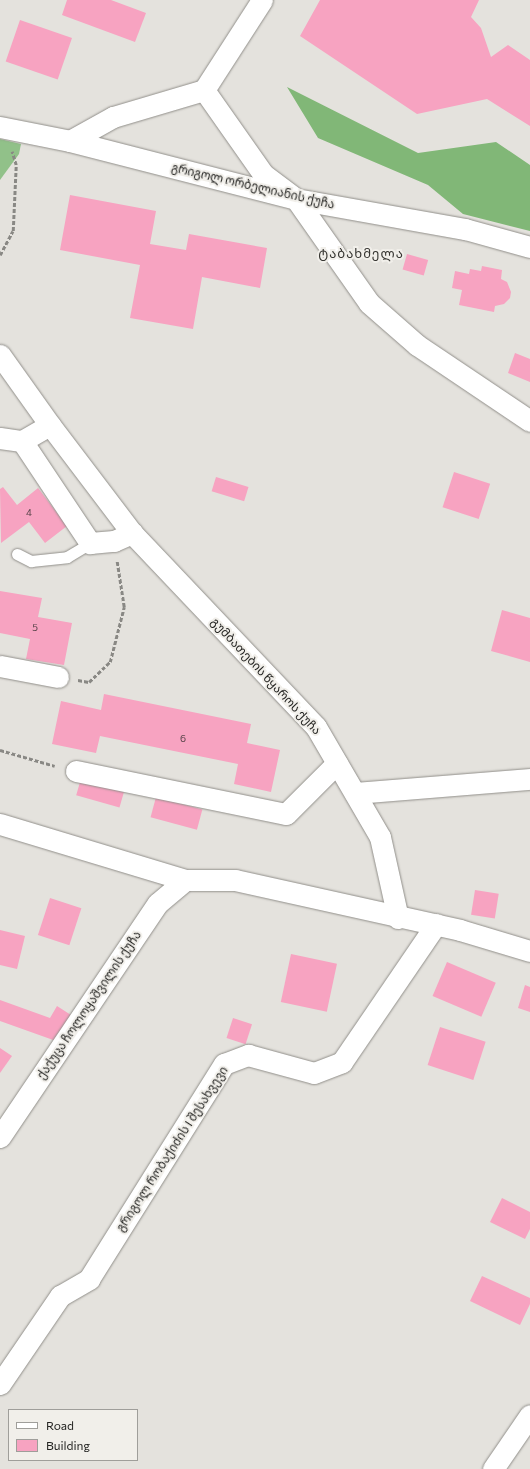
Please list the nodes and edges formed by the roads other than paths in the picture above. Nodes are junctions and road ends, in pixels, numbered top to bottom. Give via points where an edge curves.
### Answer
1 (262, 0) edge
2 (204, 90) junction
3 (0, 127) edge
4 (70, 141) junction
5 (296, 199) junction
6 (530, 247) edge
7 (0, 355) edge
8 (530, 421) edge
9 (50, 425) junction
10 (0, 438) edge
11 (22, 441) junction
12 (123, 537) junction
13 (90, 543) junction
14 (17, 554) dead end
15 (0, 666) edge
16 (58, 677) road end
17 (337, 763) junction
18 (76, 771) road end
19 (530, 780) edge
20 (354, 793) junction
21 (0, 824) edge
22 (185, 880) junction
23 (398, 918) junction
24 (436, 924) junction
25 (530, 951) edge
26 (0, 1137) edge
27 (0, 1384) edge
28 (530, 1415) edge
29 (493, 1469) edge

1 - 2 street
2 - 4 street via 113,117
2 - 5 street via 263,174
3 - 4 street, გრიგოლ ორბელიანის ქუჩა
4 - 5 street, გრიგოლ ორბელიანის ქუჩა
5 - 6 street, გრიგოლ ორბელიანის ქუჩა via 465,229
5 - 8 street via 368,303 417,345
7 - 9 street, გუმბათების წყაროს ქუჩა
9 - 11 street
9 - 12 street, გუმბათების წყაროს ქუჩა
10 - 11 street
11 - 13 street
12 - 13 street
12 - 17 street, გუმბათების წყაროს ქუჩა via 316,727
13 - 14 lane via 67,557 31,561
15 - 16 street
17 - 18 street via 286,814
17 - 20 street, გუმბათების წყაროს ქუჩა
19 - 20 street
20 - 23 street, გუმბათების წყაროს ქუჩა via 380,837
21 - 22 street
22 - 23 street via 235,880
22 - 26 street, ქაქუცა ჩოლოყაშვილის ქუჩა via 158,903
23 - 24 street
24 - 25 street
24 - 27 street, გრიგოლ რობაქიძის I შესახვევი via 342,1062 314,1073 248,1055 224,1064 89,1279 60,1296
28 - 29 street

